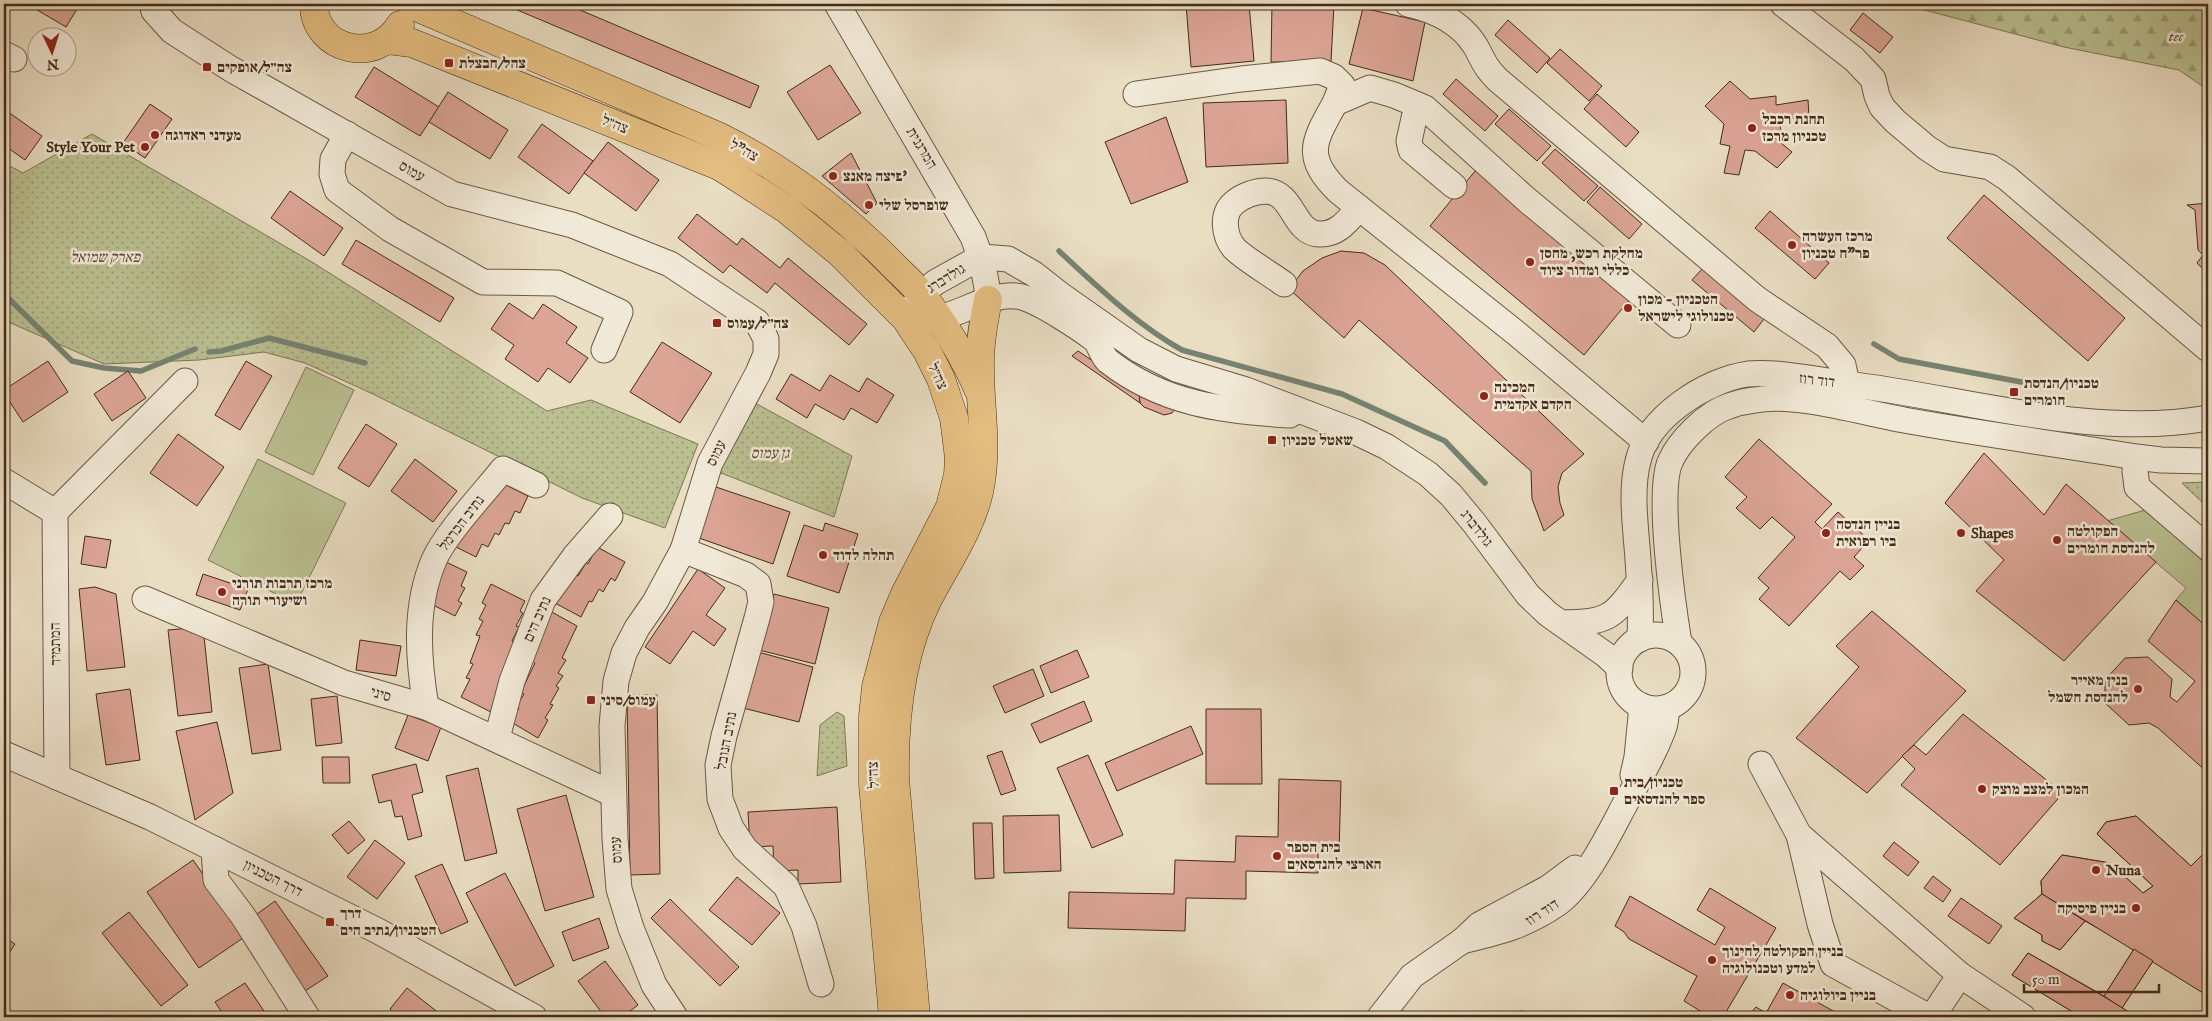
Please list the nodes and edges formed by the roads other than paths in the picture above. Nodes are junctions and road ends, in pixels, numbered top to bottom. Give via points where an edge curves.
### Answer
1 (152, 4) edge
2 (406, 4) edge
3 (412, 4) edge
4 (837, 4) edge
5 (1408, 4) edge
6 (1783, 4) edge
7 (310, 6) edge
8 (388, 40) junction
9 (1136, 94) dead end
10 (1335, 103) junction
11 (1416, 105) junction
12 (347, 134) junction
13 (1454, 186) dead end
14 (1359, 208) junction
15 (981, 257) junction
16 (1284, 284) dead end
17 (921, 294) junction
18 (988, 300) junction
19 (937, 318) junction
20 (906, 319) junction
21 (1678, 325) dead end
22 (2208, 349) edge
23 (604, 350) dead end
24 (186, 381) dead end
25 (1847, 384) junction
26 (983, 412) junction
27 (1313, 416) junction
28 (2208, 418) edge
29 (1646, 442) junction
30 (2208, 461) edge
31 (2135, 471) dead end
32 (4, 482) edge
33 (536, 485) dead end
34 (55, 512) junction
35 (610, 516) dead end
36 (2208, 548) edge
37 (683, 550) junction
38 (1640, 580) junction
39 (145, 599) dead end
40 (1561, 623) junction
41 (1640, 639) junction
42 (1679, 643) junction
43 (1620, 668) junction
44 (1642, 706) junction
45 (426, 707) junction
46 (1667, 707) junction
47 (497, 738) junction
48 (4, 754) edge
49 (1760, 764) dead end
50 (57, 777) junction
51 (613, 794) junction
52 (1627, 802) junction
53 (1799, 835) junction
54 (214, 849) junction
55 (1960, 975) junction
56 (821, 984) dead end
57 (307, 1017) edge
58 (534, 1017) edge
59 (675, 1017) edge
60 (893, 1017) edge
61 (916, 1017) edge
62 (1380, 1017) edge
63 (1931, 1017) edge
64 (2023, 1017) edge

1 - 12 street, עמוס via 154,11 172,31 231,69
2 - 8 main road via 402,22
3 - 17 main road, צה"ל via 741,147 802,187 862,234
4 - 15 street, המרגנית via 947,190
5 - 25 street via 1436,12 1461,29 1476,47 1485,67 1498,80 1757,299 1827,346 1843,365
6 - 22 street via 1854,59 1873,79 1882,107 1927,148 1944,159 1990,166 2007,178
7 - 8 main road via 326,34 343,46 363,49
8 - 20 main road, צה״ל via 412,43 719,166 786,209 840,253
9 - 10 street via 1320,71 1342,85
10 - 11 street via 1370,88
10 - 14 street via 1316,137 1315,159 1323,176
11 - 13 street via 1410,150
11 - 21 street via 1425,108 1527,200
12 - 23 street via 333,159 332,174 337,190 390,229 483,282 557,283 620,312
12 - 37 street, עמוס via 452,194 572,225 670,264 757,322 766,339 766,354 710,463
14 - 16 street via 1332,233 1318,234 1306,229 1282,196 1265,191 1242,196 1231,206 1225,220 1226,232 1234,248
14 - 29 street
15 - 17 street, גולדברג
15 - 18 street, המרגנית via 988,284
15 - 27 street, גולדברג via 1021,265 1140,350 1176,369 1246,390
17 - 19 main road, צה"ל
17 - 20 street, גולדברג
18 - 19 street, גולדברג
18 - 26 main road via 980,360
18 - 27 street, גולדברג via 1020,297 1033,301 1095,340 1106,359 1151,388 1235,412
19 - 20 street, גולדברג
19 - 26 main road, צה"ל via 973,378
20 - 60 main road, צה״ל via 927,351 950,400 958,475 950,507 894,622 878,679 873,716 873,784
24 - 34 street
25 - 28 street, דוד רוז via 2078,421 2155,424
25 - 29 street, דוד רוז via 1768,374 1729,378 1703,388 1680,404
26 - 61 main road, צה״ל via 985,456 978,494 966,528 917,625 904,673 897,717 895,779
27 - 40 street, גולדברג via 1379,443 1428,474 1475,524 1528,596
29 - 38 street, דוד רוז via 1638,460 1635,496
30 - 42 street, דוד רוז via 2144,458 1793,400 1757,399 1728,406 1684,440 1670,463 1666,486 1667,532
31 - 36 street via 2137,487
32 - 34 street
33 - 45 street, נתיב הכרמל via 504,469 434,560 421,600 419,665
34 - 50 street, המתמיד
35 - 47 street, נתיב הים via 543,600 512,681
37 - 51 street, עמוס via 624,653 616,681 612,726
37 - 56 street, נתיב הנובל via 746,574 758,584 761,602 718,765 720,799 731,828 745,849 786,886 804,926
38 - 40 street via 1611,615 1590,622
38 - 41 street, דוד רוז
39 - 45 street, סיני via 344,683
40 - 41 street
40 - 43 street, גולדברג
41 - 42 street via 1658,635
41 - 43 street via 1622,657
42 - 46 street via 1691,660 1692,682 1681,699
43 - 44 street via 1624,690
44 - 46 street
44 - 52 street, דוד רוז via 1637,757
45 - 47 street, סיני
46 - 52 street, דוד רוז via 1664,728
47 - 51 street, סיני
48 - 50 street, דרך הטכניון
49 - 53 street
50 - 54 street, דרך הטכניון
51 - 59 street, עמוס via 619,889 654,985
52 - 62 street, דוד רוז via 1600,850 1548,888 1479,925 1412,976
53 - 55 street
53 - 63 street via 1833,964
54 - 57 street via 216,880 243,916
54 - 58 street, דרך הטכניון via 402,944
55 - 63 street
55 - 64 street

